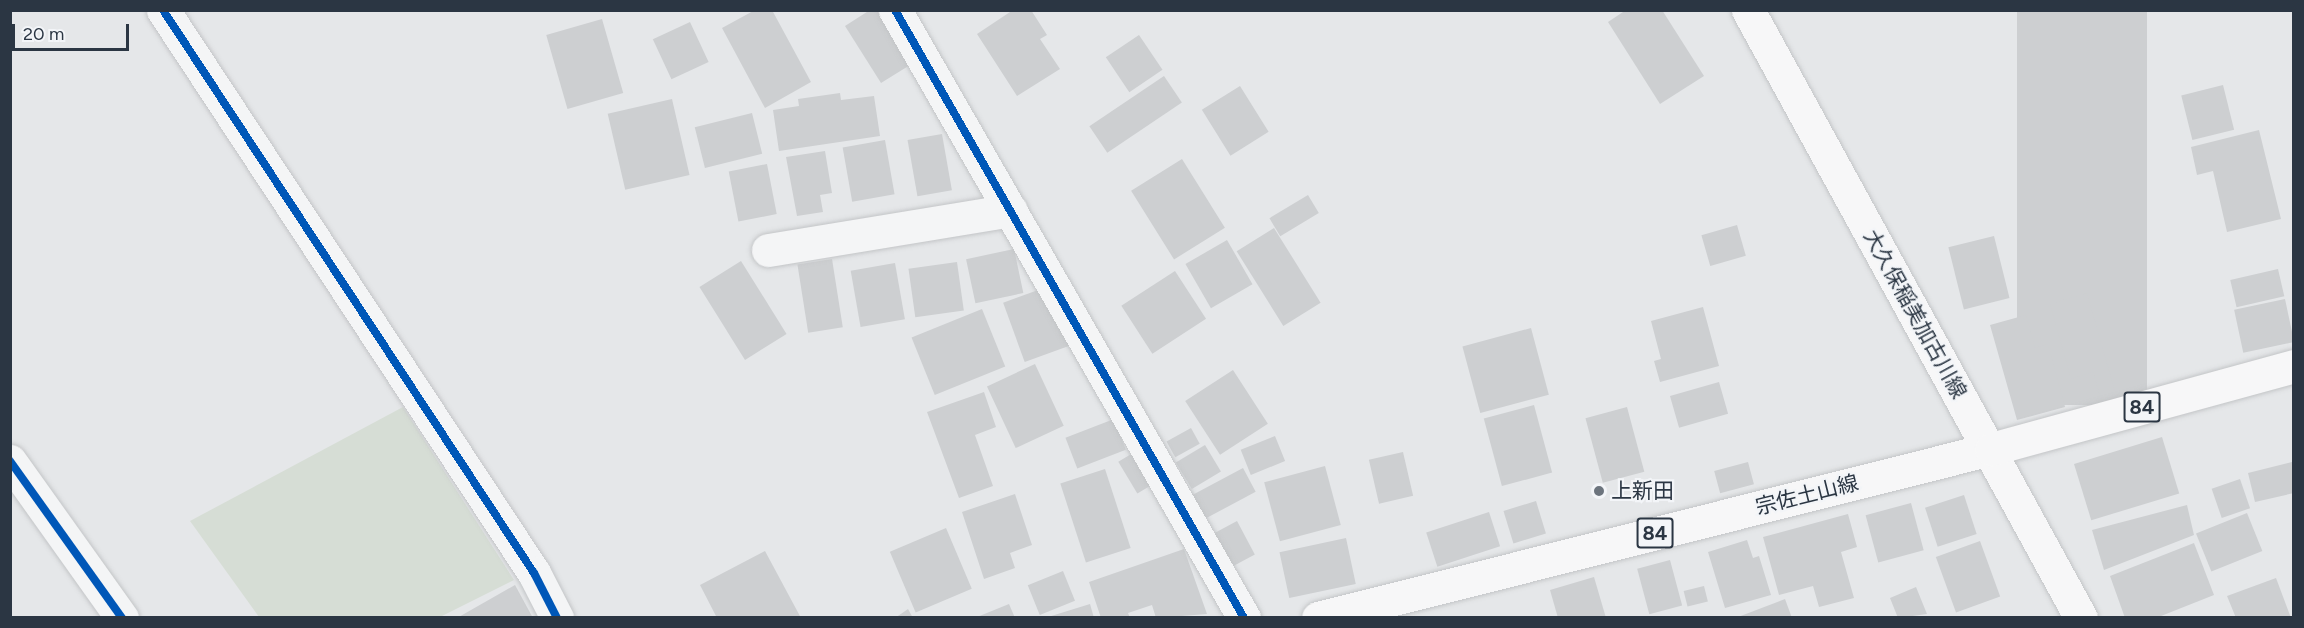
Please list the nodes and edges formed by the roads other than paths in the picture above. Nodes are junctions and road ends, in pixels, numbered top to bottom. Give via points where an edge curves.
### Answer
1 (163, 10) edge
2 (895, 10) edge
3 (1748, 10) edge
4 (1011, 210) junction
5 (768, 250) dead end
6 (2294, 366) edge
7 (1991, 449) junction
8 (10, 461) edge
9 (122, 618) edge
10 (557, 618) edge
11 (1244, 618) edge
12 (1318, 618) edge
13 (2081, 618) edge

1 - 10 street via 534,573
2 - 4 street
3 - 7 main road, 大久保稲美加古川線
4 - 5 street
4 - 11 street
6 - 7 main road, 宗佐土山線 / 84
7 - 12 main road, 宗佐土山線 / 84
7 - 13 main road, 大久保稲美加古川線
8 - 9 street

